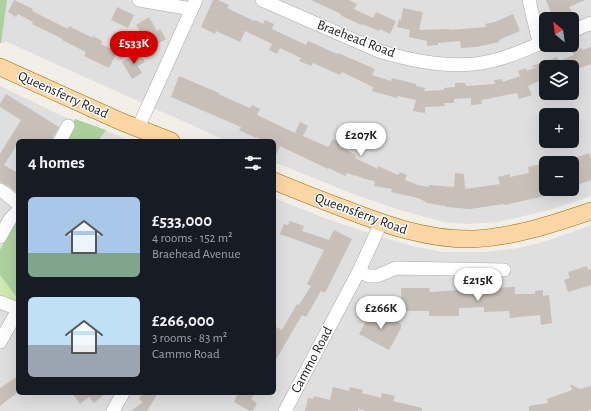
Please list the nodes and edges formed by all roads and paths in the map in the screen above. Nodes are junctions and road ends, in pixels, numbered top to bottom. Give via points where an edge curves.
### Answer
1 (139, 0) edge
2 (262, 0) edge
3 (529, 0) edge
4 (194, 4) edge
5 (591, 23) edge
6 (579, 28) edge
7 (539, 39) edge
8 (539, 44) edge
9 (0, 67) edge
10 (68, 126) dead end
11 (138, 128) junction
12 (61, 139) edge
13 (166, 139) edge
14 (276, 182) edge
15 (0, 190) edge
16 (16, 202) edge
17 (591, 211) edge
18 (16, 213) edge
19 (4, 220) edge
20 (381, 223) junction
21 (0, 237) edge
22 (504, 270) dead end
23 (359, 271) junction
24 (0, 302) edge
25 (16, 308) edge
26 (16, 313) edge
27 (0, 342) edge
28 (123, 395) edge
29 (114, 411) edge
30 (285, 411) edge

1 - 4 street
2 - 8 street, Braehead Road via 379,51 437,64 466,65 492,61
3 - 7 street
4 - 11 street
5 - 6 street
9 - 11 main road, Queensferry Road
10 - 12 street
11 - 13 main road, Queensferry Road
14 - 20 main road, Queensferry Road
15 - 16 street
17 - 20 main road, Queensferry Road via 515,234 473,239 406,231
18 - 19 street via 10,219
19 - 21 street
20 - 23 street, Cammo Road
22 - 23 street via 396,268 377,276 369,276
23 - 30 street, Cammo Road
24 - 25 street
26 - 27 street
28 - 29 street

